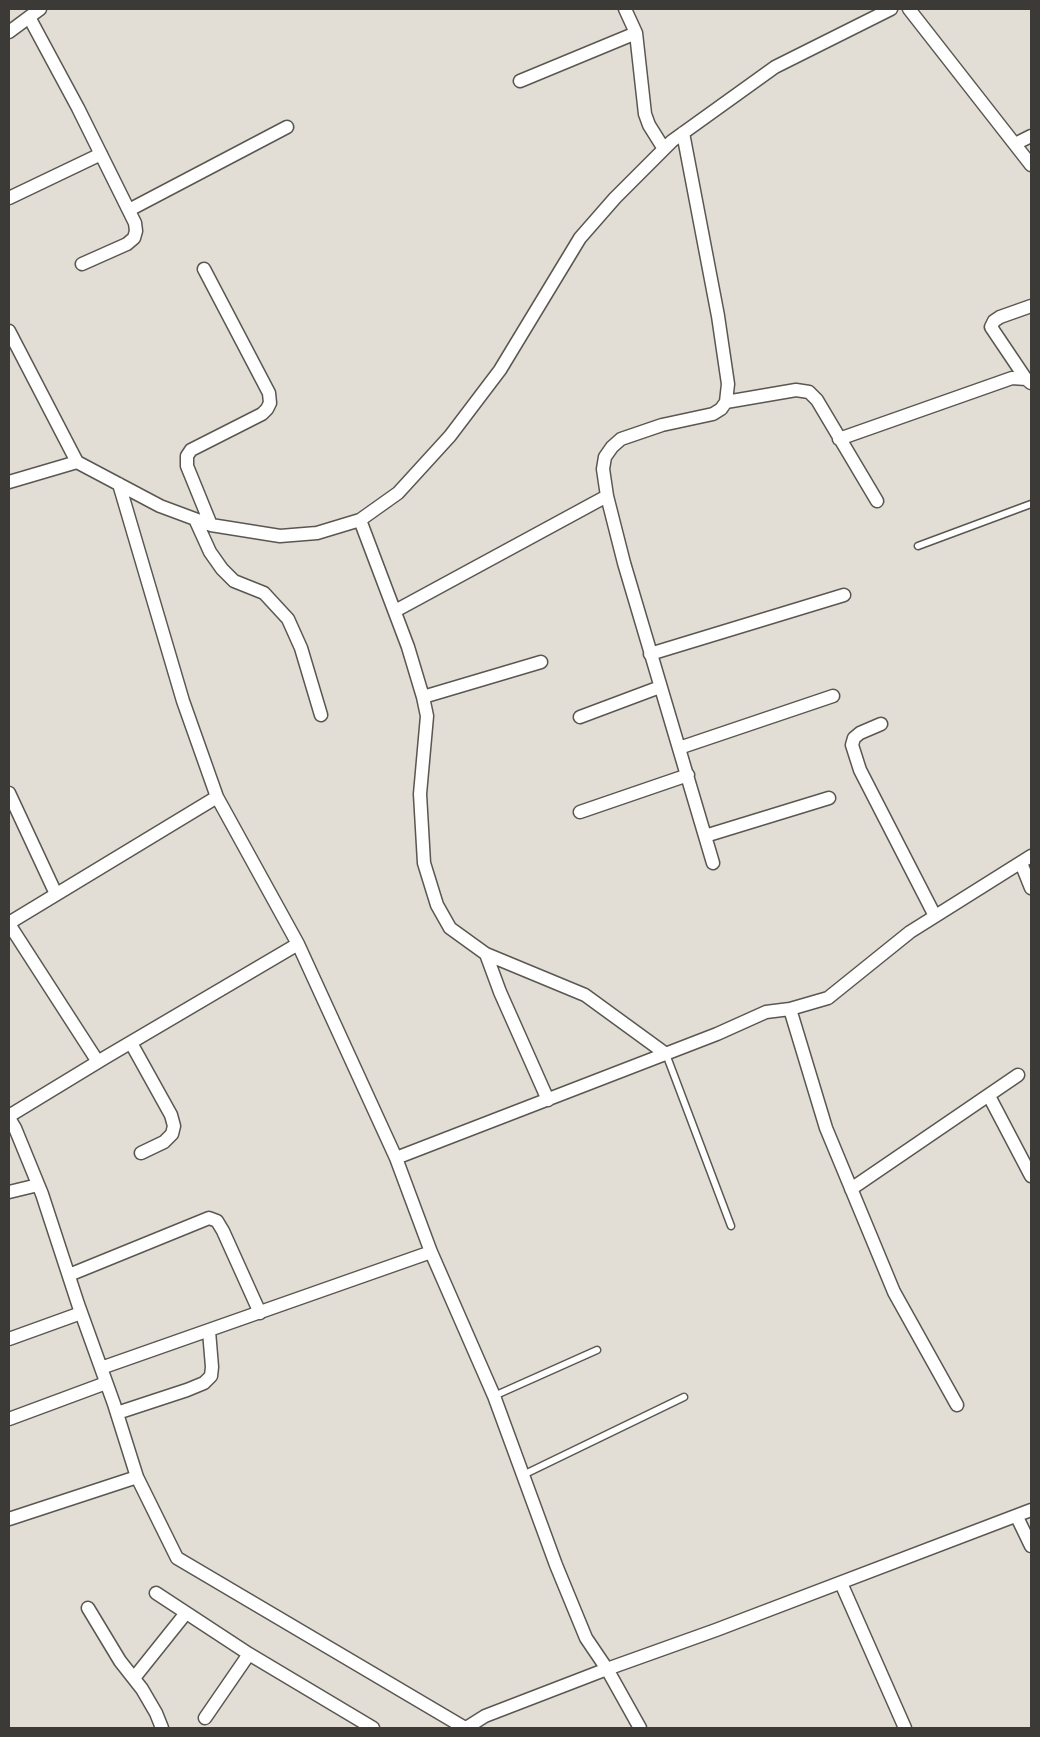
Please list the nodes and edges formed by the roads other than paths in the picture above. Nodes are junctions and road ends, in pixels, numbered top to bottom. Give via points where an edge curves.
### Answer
1 (40, 9) edge
2 (625, 9) edge
3 (891, 9) edge
4 (910, 9) edge
5 (29, 17) junction
6 (9, 32) edge
7 (636, 33) junction
8 (520, 81) dead end
9 (288, 127) dead end
10 (683, 133) junction
11 (1031, 136) edge
12 (1015, 144) junction
13 (664, 149) junction
14 (101, 154) junction
15 (1031, 166) edge
16 (9, 198) edge
17 (129, 210) junction
18 (82, 264) dead end
19 (204, 269) dead end
20 (1031, 306) edge
21 (9, 331) edge
22 (1029, 381) edge
23 (726, 402) junction
24 (839, 439) junction
25 (77, 462) junction
26 (9, 482) edge
27 (118, 484) junction
28 (607, 496) junction
29 (876, 501) dead end
30 (1031, 504) edge
31 (195, 519) junction
32 (360, 520) junction
33 (211, 525) junction
34 (918, 546) dead end
35 (844, 595) dead end
36 (395, 611) junction
37 (650, 654) junction
38 (541, 662) dead end
39 (660, 688) junction
40 (833, 696) dead end
41 (423, 697) junction
42 (321, 716) dead end
43 (580, 717) dead end
44 (881, 724) dead end
45 (679, 748) junction
46 (688, 774) junction
47 (9, 793) edge
48 (217, 797) junction
49 (829, 798) dead end
50 (580, 812) dead end
51 (705, 836) junction
52 (1026, 860) edge
53 (713, 863) dead end
54 (1031, 888) edge
55 (56, 894) junction
56 (936, 916) junction
57 (9, 924) edge
58 (298, 944) junction
59 (486, 954) junction
60 (790, 1009) junction
61 (130, 1043) junction
62 (666, 1054) junction
63 (98, 1062) junction
64 (1018, 1075) dead end
65 (989, 1096) junction
66 (548, 1100) junction
67 (9, 1117) edge
68 (141, 1153) dead end
69 (396, 1158) junction
70 (1031, 1176) edge
71 (38, 1185) junction
72 (851, 1189) junction
73 (9, 1192) edge
74 (731, 1226) dead end
75 (431, 1252) junction
76 (69, 1275) junction
77 (81, 1313) junction
78 (260, 1313) junction
79 (209, 1331) junction
80 (9, 1339) edge
81 (597, 1350) dead end
82 (101, 1368) junction
83 (106, 1383) junction
84 (494, 1396) junction
85 (684, 1397) dead end
86 (957, 1405) dead end
87 (117, 1413) junction
88 (9, 1419) edge
89 (523, 1475) junction
90 (137, 1477) junction
91 (1031, 1510) edge
92 (1017, 1517) junction
93 (9, 1519) edge
94 (1031, 1546) edge
95 (841, 1583) junction
96 (156, 1594) dead end
97 (88, 1608) dead end
98 (186, 1613) junction
99 (248, 1654) junction
100 (607, 1669) junction
101 (134, 1678) junction
102 (205, 1718) dead end
103 (162, 1728) edge
104 (373, 1728) edge
105 (466, 1728) edge
106 (640, 1728) edge
107 (906, 1728) edge

1 - 5 street
2 - 7 street
3 - 10 street via 775,67
4 - 12 street
5 - 6 street
5 - 14 street
7 - 8 street
7 - 13 street via 645,114
9 - 17 street
10 - 13 street
10 - 23 street via 718,316 728,384
11 - 12 street
12 - 15 street
13 - 32 street via 580,238 500,370 450,436 398,493
14 - 16 street
14 - 17 street
17 - 18 street via 136,230 134,238 128,244
19 - 33 street via 269,393 270,403 262,414 191,450 187,456 187,466
20 - 22 street via 994,321 991,327
21 - 25 street
22 - 24 street via 1012,378
23 - 24 street via 796,390 809,392
23 - 28 street via 713,414 662,425 621,440 612,447 605,457 603,469
24 - 29 street
25 - 26 street
25 - 27 street
27 - 31 street via 160,506
27 - 48 street via 183,701
28 - 36 street
28 - 37 street
30 - 34 lane
31 - 33 street
31 - 42 street via 222,569 234,581 264,593 288,618 301,648
32 - 33 street via 317,533 280,536
32 - 36 street
35 - 37 street
36 - 41 street
37 - 39 street
38 - 41 street
39 - 43 street
39 - 45 street
40 - 45 street
41 - 59 street via 427,716 420,794 424,863 437,905 450,928
44 - 56 street via 860,733 852,744 860,770
45 - 46 street
46 - 50 street
46 - 51 street
47 - 55 street
48 - 55 street
48 - 58 street
49 - 51 street
51 - 53 street
52 - 54 street
52 - 56 street
55 - 57 street
56 - 60 street via 910,932 828,998
57 - 63 street
58 - 61 street
58 - 69 street
59 - 62 street via 585,995
59 - 66 street
60 - 62 street via 766,1012
60 - 72 street via 826,1128
61 - 63 street
61 - 68 street via 171,1115 174,1126 172,1134 164,1142
62 - 66 street
62 - 74 lane
63 - 67 street
64 - 65 street
65 - 70 street
65 - 72 street
66 - 69 street
67 - 71 street
69 - 75 street
71 - 73 street
71 - 76 street
72 - 86 street via 894,1292
75 - 78 street
75 - 84 street
76 - 77 street
76 - 78 street via 209,1218 217,1221 223,1231
77 - 80 street
77 - 82 street
78 - 79 street
79 - 82 street
79 - 87 street via 211,1376 187,1390
81 - 84 lane
82 - 83 street
83 - 87 street
83 - 88 street
84 - 89 street
85 - 89 lane
87 - 90 street
89 - 100 street via 586,1638
90 - 93 street
90 - 105 street via 177,1558
91 - 92 street
92 - 94 street
92 - 95 street
95 - 100 street
95 - 107 street
96 - 98 street
97 - 101 street
98 - 99 street
98 - 101 street
99 - 102 street
99 - 104 street
100 - 105 street via 486,1716
100 - 106 street
101 - 103 street

